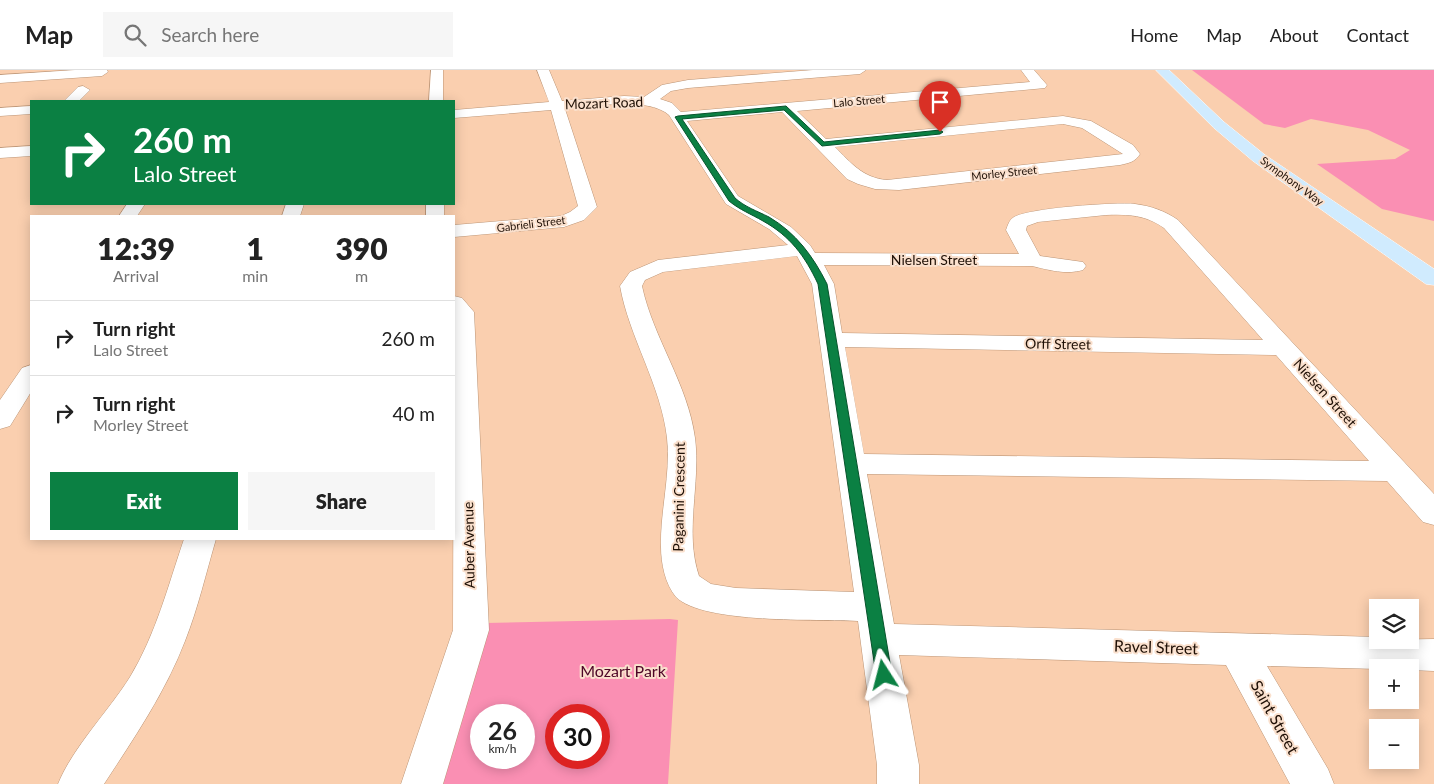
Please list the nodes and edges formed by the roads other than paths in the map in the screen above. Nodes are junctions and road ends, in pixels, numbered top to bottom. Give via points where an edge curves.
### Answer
1 (438, 70) edge
2 (543, 70) edge
3 (852, 70) edge
4 (1027, 70) edge
5 (1162, 70) edge
6 (104, 71) edge
7 (0, 79) edge
8 (1040, 85) junction
9 (72, 100) edge
10 (436, 100) edge
11 (648, 101) junction
12 (557, 105) junction
13 (786, 108) junction
14 (30, 110) edge
15 (0, 112) edge
16 (455, 114) edge
17 (678, 117) junction
18 (1075, 121) junction
19 (822, 144) junction
20 (30, 150) edge
21 (2, 155) edge
22 (455, 231) edge
23 (806, 254) junction
24 (1032, 260) junction
25 (1076, 266) dead end
26 (1434, 279) edge
27 (455, 304) edge
28 (832, 340) junction
29 (1285, 348) junction
30 (30, 375) edge
31 (0, 420) edge
32 (851, 464) junction
33 (1395, 470) junction
34 (1434, 514) edge
35 (200, 540) edge
36 (876, 623) junction
37 (1237, 649) junction
38 (1434, 654) edge
39 (80, 784) edge
40 (422, 784) edge
41 (898, 784) edge
42 (1312, 784) edge

1 - 10 street
2 - 12 street
3 - 11 street via 688,84 668,88
4 - 8 street
5 - 26 main road, Symphony Way via 1259,158
6 - 7 street
6 - 9 street
8 - 13 street, Lalo Street
8 - 18 street, Morley Street via 1074,116
11 - 12 street, Mozart Road
11 - 17 street, Mozart Road via 667,106
12 - 16 street, Mozart Road
12 - 22 street, Gabrieli Street via 588,204 586,210 564,221
13 - 17 street, Lalo Street
13 - 19 street, Morley Street
14 - 15 street
17 - 23 street, Mozart Road via 732,200 783,230
18 - 19 street, Morley Street via 1058,120
18 - 19 street, Morley Street via 1127,148 1132,152 1131,156 1120,160 890,185 870,183 856,177
20 - 21 street
23 - 24 street, Nielsen Street
23 - 28 street, Mozart Road via 823,284
23 - 36 street, Paganini Crescent via 658,266 637,276 631,286 678,419 682,458 677,542 681,574 685,584 698,593 722,600
24 - 25 street
24 - 29 street, Nielsen Street via 1016,230 1022,220 1099,210 1127,209 1157,215 1172,224
27 - 40 street, Auber Avenue via 462,312 471,630
28 - 29 street, Orff Street
28 - 32 street, Mozart Road
29 - 33 street, Nielsen Street
30 - 31 street
32 - 33 street
32 - 36 street, Mozart Road
33 - 34 street
35 - 39 street via 171,632 160,656 129,711
36 - 37 street, Ravel Street
36 - 41 street, Mozart Road via 898,765
37 - 38 street, Ravel Street
37 - 42 street, Saint Street

